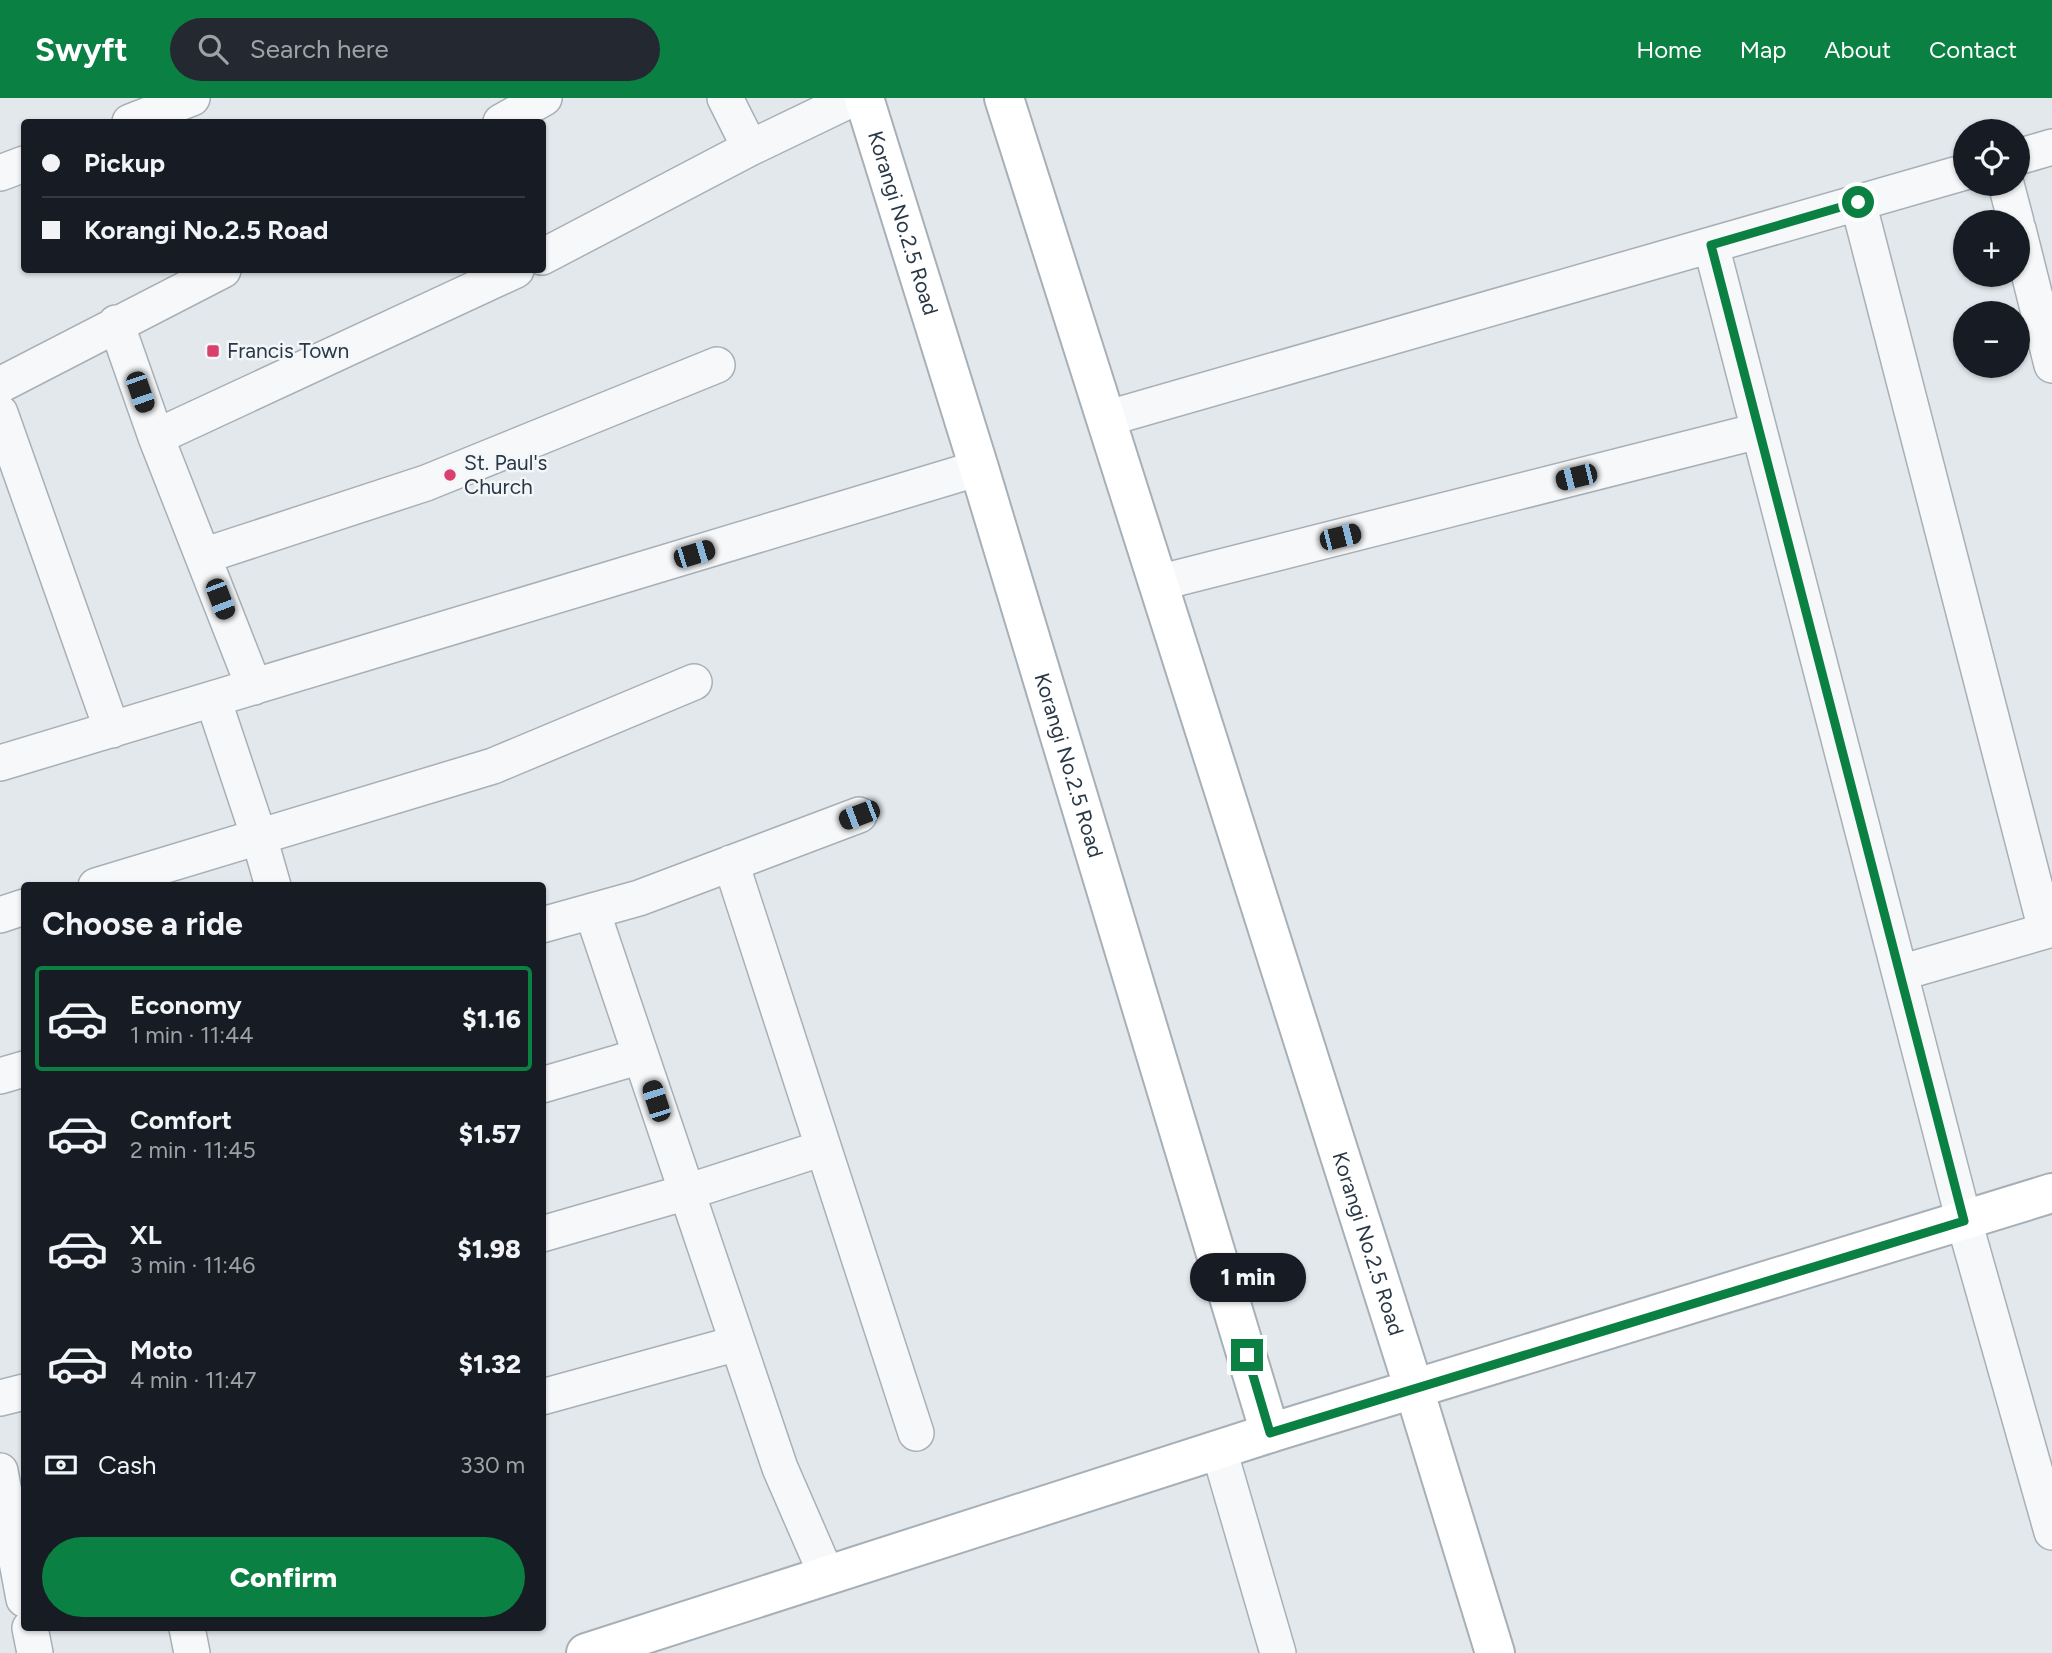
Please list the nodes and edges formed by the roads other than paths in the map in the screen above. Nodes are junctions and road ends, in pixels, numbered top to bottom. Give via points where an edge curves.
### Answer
1 (192, 98) edge
2 (544, 98) edge
3 (725, 98) edge
4 (854, 98) edge
5 (864, 98) edge
6 (1004, 98) edge
7 (138, 119) edge
8 (507, 119) edge
9 (2052, 147) edge
10 (750, 148) junction
11 (2030, 153) edge
12 (21, 165) edge
13 (0, 173) edge
14 (1953, 175) edge
15 (1858, 202) junction
16 (1711, 245) junction
17 (546, 255) edge
18 (217, 273) edge
19 (510, 273) edge
20 (2030, 277) edge
21 (116, 323) junction
22 (717, 365) dead end
23 (2052, 365) edge
24 (0, 385) edge
25 (0, 413) edge
26 (1105, 419) junction
27 (1758, 431) junction
28 (156, 437) junction
29 (979, 468) junction
30 (202, 556) junction
31 (1158, 583) junction
32 (694, 682) dead end
33 (254, 687) junction
34 (213, 699) junction
35 (112, 730) junction
36 (0, 763) edge
37 (859, 815) dead end
38 (259, 837) junction
39 (731, 863) junction
40 (109, 882) edge
41 (271, 882) edge
42 (21, 908) edge
43 (592, 911) junction
44 (0, 915) edge
45 (546, 924) edge
46 (2049, 930) edge
47 (1900, 973) junction
48 (641, 1056) junction
49 (21, 1070) edge
50 (0, 1076) edge
51 (546, 1084) edge
52 (823, 1149) junction
53 (687, 1192) junction
54 (2052, 1193) edge
55 (1964, 1221) junction
56 (546, 1233) edge
57 (738, 1343) junction
58 (1414, 1389) junction
59 (21, 1393) edge
60 (546, 1397) edge
61 (0, 1398) edge
62 (916, 1433) dead end
63 (1270, 1433) junction
64 (1219, 1450) junction
65 (0, 1471) edge
66 (2052, 1532) edge
67 (827, 1576) junction
68 (21, 1583) edge
69 (31, 1631) edge
70 (188, 1631) edge
71 (35, 1653) edge
72 (192, 1653) edge
73 (586, 1653) edge
74 (1278, 1653) edge
75 (1494, 1653) edge

1 - 7 street
2 - 8 street
3 - 10 street
4 - 10 street
5 - 29 street, Korangi No.2.5 Road
6 - 26 street, Korangi No.2.5 Road
9 - 11 street
10 - 17 street
12 - 13 street
14 - 15 street
15 - 16 street
15 - 46 street
16 - 26 street
16 - 27 street
18 - 21 street
19 - 28 street
20 - 23 street
21 - 24 street
21 - 28 street
22 - 30 street via 426,483
25 - 35 street
26 - 31 street, Korangi No.2.5 Road
27 - 31 street
27 - 47 street
28 - 30 street
29 - 33 street
29 - 63 street, Korangi No.2.5 Road
30 - 33 street
31 - 58 street, Korangi No.2.5 Road
32 - 38 street via 493,766
33 - 34 street
34 - 35 street
34 - 38 street
35 - 36 street
37 - 39 street
38 - 40 street
38 - 41 street
39 - 43 street
39 - 52 street
42 - 44 street
43 - 45 street
43 - 48 street
46 - 47 street
47 - 55 street
48 - 51 street
48 - 53 street
49 - 50 street
52 - 53 street
52 - 62 street
53 - 56 street
53 - 57 street
54 - 55 street
55 - 58 street
55 - 66 street
57 - 60 street
57 - 67 street via 780,1468
58 - 63 street
58 - 75 street, Korangi No.2.5 Road
59 - 61 street
63 - 64 street
64 - 67 street
64 - 74 street
65 - 68 street
67 - 73 street
69 - 71 street
70 - 72 street

